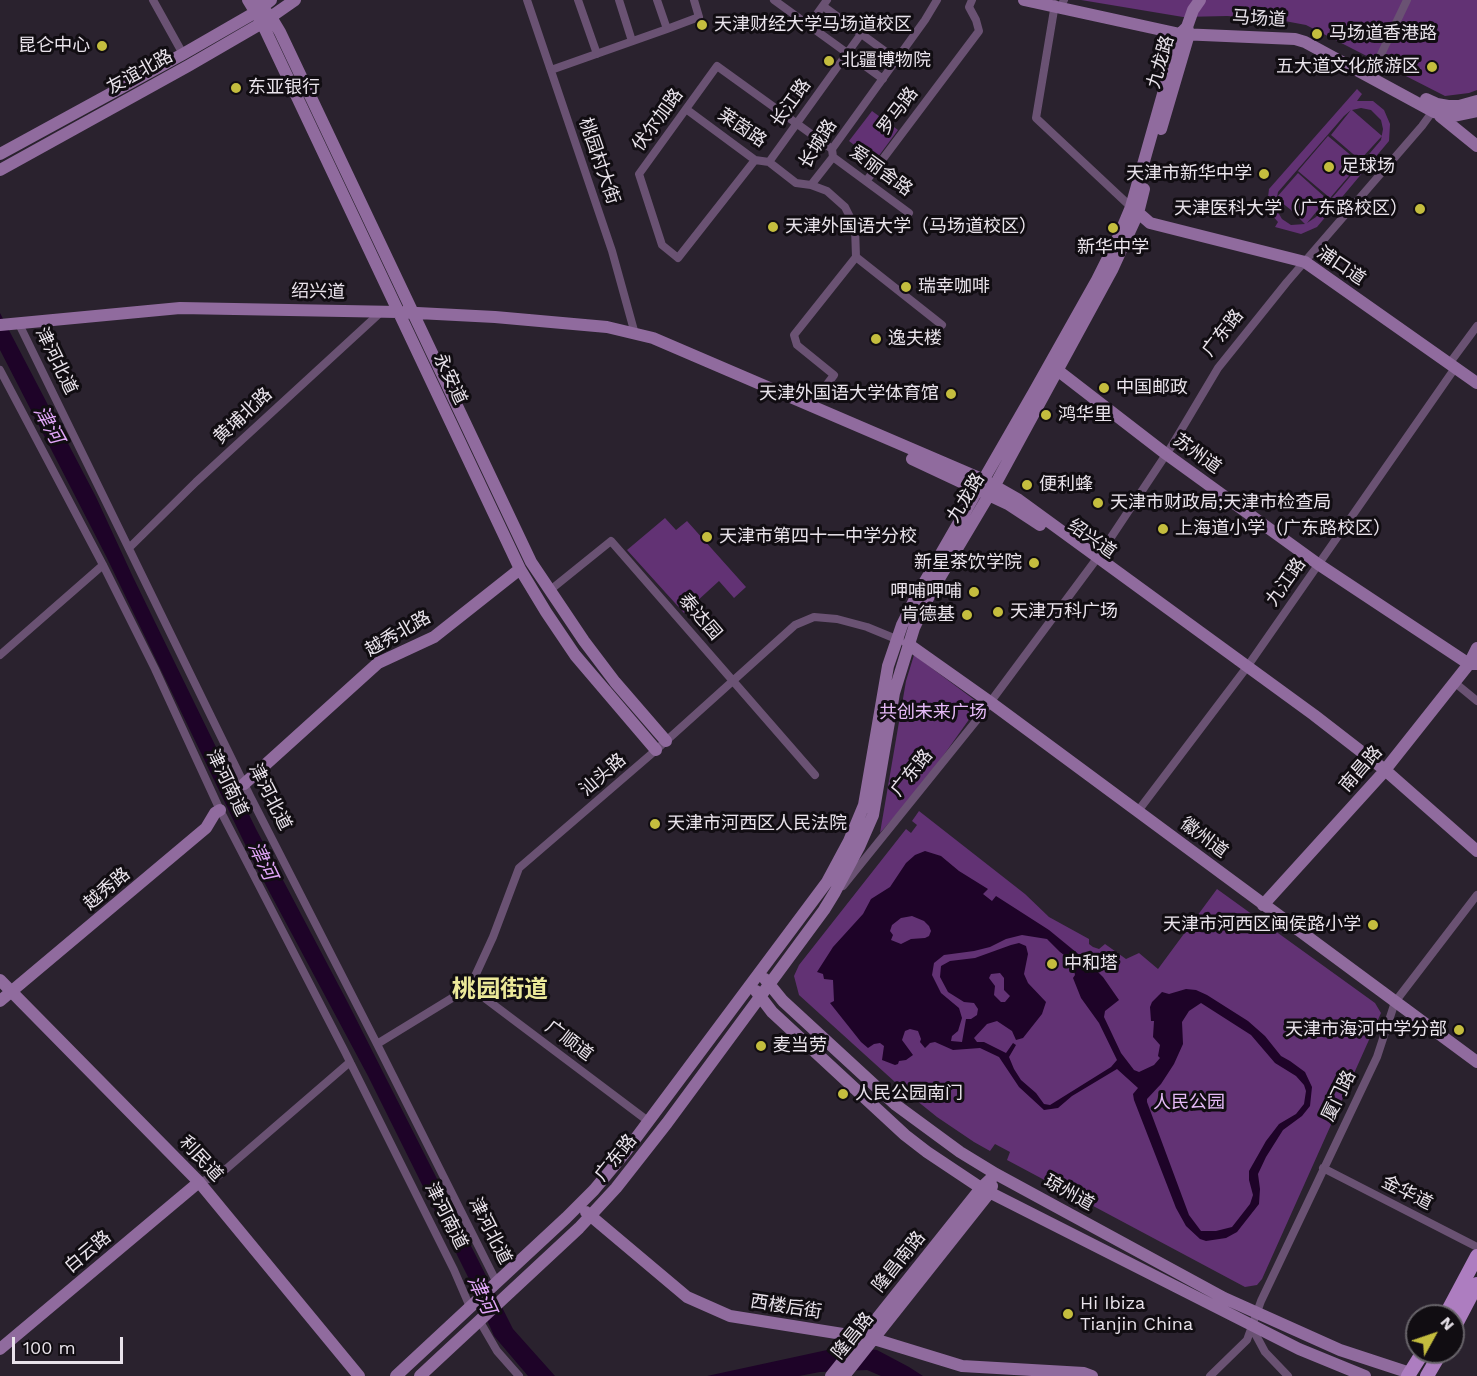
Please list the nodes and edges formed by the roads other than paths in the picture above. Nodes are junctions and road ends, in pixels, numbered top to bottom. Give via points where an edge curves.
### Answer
1 (153, 0) edge
2 (248, 0) edge
3 (295, 0) edge
4 (528, 0) edge
5 (578, 0) edge
6 (619, 0) edge
7 (657, 0) edge
8 (694, 0) edge
9 (774, 0) edge
10 (937, 0) edge
11 (971, 0) edge
12 (1023, 0) edge
13 (1200, 0) edge
14 (1407, 0) edge
15 (1058, 2) edge
16 (825, 3) edge
17 (262, 10) edge
18 (809, 25) junction
19 (667, 29) junction
20 (1203, 31) junction
21 (861, 34) junction
22 (1184, 36) junction
23 (632, 41) junction
24 (183, 54) junction
25 (597, 54) junction
26 (847, 54) junction
27 (897, 60) junction
28 (717, 66) joint
29 (551, 70) junction
30 (1373, 71) junction
31 (883, 79) junction
32 (1477, 101) edge
33 (1435, 108) junction
34 (686, 109) junction
35 (1477, 111) edge
36 (1454, 116) junction
37 (797, 124) junction
38 (1477, 136) edge
39 (1477, 146) edge
40 (832, 153) junction
41 (0, 154) edge
42 (755, 160) junction
43 (769, 162) junction
44 (0, 170) edge
45 (867, 180) junction
46 (811, 185) junction
47 (1135, 210) junction
48 (909, 213) dead end
49 (856, 257) junction
50 (1305, 262) junction
51 (381, 311) junction
52 (398, 312) junction
53 (413, 312) junction
54 (10, 325) edge
55 (942, 325) dead end
56 (1477, 326) edge
57 (635, 334) junction
58 (1452, 366) junction
59 (1054, 367) junction
60 (0, 370) edge
61 (1477, 383) edge
62 (810, 407) junction
63 (1166, 454) junction
64 (987, 488) junction
65 (129, 548) junction
66 (1096, 560) junction
67 (1318, 564) junction
68 (104, 565) junction
69 (520, 569) junction
70 (549, 591) junction
71 (902, 641) junction
72 (1477, 648) edge
73 (0, 655) edge
74 (1473, 664) edge
75 (1245, 669) junction
76 (733, 680) junction
77 (1454, 682) junction
78 (1477, 701) edge
79 (990, 702) junction
80 (666, 741) junction
81 (656, 750) junction
82 (1383, 772) junction
83 (816, 775) dead end
84 (244, 784) junction
85 (224, 808) junction
86 (1138, 811) junction
87 (1477, 851) edge
88 (1477, 859) edge
89 (1477, 895) edge
90 (818, 896) joint
91 (1263, 905) junction
92 (824, 910) junction
93 (761, 970) junction
94 (0, 980) edge
95 (752, 982) junction
96 (768, 984) junction
97 (470, 987) junction
98 (759, 997) junction
99 (5, 998) edge
100 (1395, 1002) junction
101 (378, 1044) junction
102 (350, 1062) junction
103 (1477, 1062) edge
104 (648, 1121) junction
105 (1323, 1168) junction
106 (996, 1173) junction
107 (196, 1185) junction
108 (986, 1190) junction
109 (579, 1205) junction
110 (591, 1217) junction
111 (1477, 1247) edge
112 (1477, 1256) edge
113 (497, 1283) junction
114 (1477, 1284) edge
115 (1451, 1304) edge
116 (470, 1307) junction
117 (1465, 1307) edge
118 (1256, 1313) junction
119 (479, 1320) junction
120 (1251, 1325) junction
121 (866, 1340) junction
122 (0, 1349) edge
123 (836, 1375) edge
124 (1412, 1375) edge
125 (349, 1376) edge
126 (359, 1376) edge
127 (396, 1376) edge
128 (420, 1376) edge
129 (519, 1376) edge
130 (1092, 1376) edge
131 (1210, 1376) edge
132 (1288, 1376) edge
133 (1365, 1376) edge

1 - 24 street
2 - 17 main road, 永安道
3 - 17 main road, 友谊北路
4 - 29 street, 桃园村大街
5 - 25 street
6 - 23 street
7 - 19 street
8 - 19 street via 699,17
9 - 18 street
10 - 27 street, 长城路
11 - 45 street, 罗马路 via 969,7 979,31
12 - 15 main road, 马场道
13 - 22 main road, 九龙路
14 - 30 street
15 - 22 main road, 马场道
15 - 47 street, 浦口道 via 1036,118
16 - 18 street
16 - 21 street
17 - 24 main road, 友谊北路
17 - 44 main road, 友谊北路
17 - 52 main road, 永安道
17 - 53 main road, 永安道 via 280,32
18 - 26 street
19 - 23 street
20 - 22 main road, 马场道
20 - 22 main road via 1194,37
20 - 30 main road, 马场道 via 1299,33
20 - 33 main road, 马场道 via 1300,40
21 - 26 street, 长江路
21 - 27 street
22 - 47 main road, 九龙路
23 - 25 street
24 - 41 main road, 友谊北路
25 - 29 street
26 - 31 street
26 - 37 street, 长江路
27 - 31 street, 长城路
28 - 34 street, 伏尔加路
28 - 37 street, 爱丽舍路
29 - 57 street, 桃园村大街 via 612,250
30 - 33 main road, 马场道
31 - 40 street, 长城路
32 - 33 main road, 马场道
33 - 36 main road
33 - 39 main road
33 - 50 street, 广东路
34 - 42 street, 莱茵路
34 - 42 street, 伏尔加路 via 639,174 662,245 678,258
35 - 36 main road
36 - 38 main road
37 - 40 street, 爱丽舍路
37 - 43 street, 长江路
40 - 45 street, 爱丽舍路
40 - 46 street, 长城路
42 - 43 street, 莱茵路
43 - 46 street, 莱茵路 via 796,183
45 - 48 street, 爱丽舍路
46 - 49 street, 长城路 via 827,191 845,207 855,227
47 - 50 main road, 浦口道 via 1150,223
47 - 59 main road, 九龙路
49 - 55 street
49 - 62 street via 794,335 797,345 834,375
50 - 58 main road, 浦口道
50 - 63 street, 广东路 via 1218,368
51 - 52 main road, 绍兴道
51 - 54 main road, 绍兴道 via 180,308
51 - 65 street, 黄埔北路
52 - 53 main road, 绍兴道
52 - 69 main road, 永安道
53 - 57 main road, 绍兴道 via 608,327
53 - 70 main road, 永安道 via 519,537
54 - 65 street, 津河北道
56 - 58 street, 九江路
57 - 62 main road, 绍兴道 via 667,344
57 - 64 main road, 绍兴道 via 669,353
58 - 61 main road, 浦口道
58 - 67 street, 九江路
59 - 63 main road, 苏州道
59 - 64 main road, 九龙路
60 - 68 street, 津河南道
62 - 64 main road, 绍兴道
63 - 66 street, 广东路
63 - 67 main road, 苏州道
64 - 66 main road, 绍兴道
64 - 71 main road, 九龙路
65 - 84 street, 津河北道
66 - 75 main road, 绍兴道
66 - 79 street, 广东路
67 - 74 main road, 苏州道
67 - 75 street, 九江路
68 - 73 street
68 - 85 street, 津河南道
69 - 81 main road, 永安道 via 575,655
69 - 84 main road, 越秀北路 via 434,637 378,663
70 - 76 street, 泰达园 via 611,541
70 - 80 main road, 永安道 via 603,666
71 - 76 street, 汕头路 via 867,627 814,617 795,625
71 - 79 main road, 徽州道
71 - 90 main road, 九龙路 via 883,693 864,805 839,862
71 - 92 main road, 九龙路 via 873,815
72 - 74 main road, 南昌路
74 - 77 main road, 南昌路
75 - 82 main road, 绍兴道
75 - 86 street, 九江路
76 - 80 street, 汕头路
76 - 83 street, 泰达园
77 - 78 street
77 - 82 main road, 南昌路
79 - 86 main road, 徽州道
79 - 92 street, 广东路
80 - 81 street, 汕头路
81 - 97 street, 汕头路 via 519,868
82 - 87 main road, 绍兴道
82 - 88 main road, 绍兴道
82 - 91 main road, 南昌路
84 - 101 street, 津河北道
85 - 99 main road, 越秀路 via 215,813 206,828
85 - 102 street, 津河南道
86 - 91 main road, 徽州道
89 - 100 street, 厦门路
90 - 93 main road, 广东路
91 - 100 main road, 徽州道
92 - 96 main road, 广东路
93 - 95 main road, 广东路
93 - 96 main road, 琼州道
94 - 99 main road, 利民道
95 - 98 main road
95 - 104 main road, 广东路
96 - 98 main road, 广东路
96 - 106 main road, 琼州道 via 896,1105
97 - 101 street
97 - 104 street, 广顺道
98 - 108 main road, 琼州道 via 905,1135
98 - 110 main road, 广东路 via 641,1157
99 - 107 main road, 利民道
100 - 103 main road, 徽州道
100 - 105 street, 厦门路 via 1377,1057
101 - 113 street, 津河北道
102 - 107 street via 218,1176
102 - 116 street, 津河南道
104 - 109 main road, 广东路
105 - 111 street, 金华道
105 - 118 street, 厦门路
106 - 108 main road, 隆昌南路
106 - 118 main road, 琼州道
107 - 122 main road, 白云路
107 - 125 main road, 利民道
107 - 126 main road, 利民道
108 - 120 main road, 琼州道
108 - 121 main road, 隆昌南路
109 - 110 main road, 西楼后街
109 - 113 main road, 广东路
110 - 119 main road, 广东路
110 - 121 main road, 西楼后街 via 698,1302 738,1318
112 - 115 main road
113 - 116 main road, 广东路
114 - 117 main road
116 - 127 main road, 广东路
118 - 120 street, 厦门路
118 - 124 main road, 琼州道 via 1340,1350
119 - 128 main road, 广东路
119 - 129 street via 497,1351
120 - 131 street, 厦门路 via 1247,1340
120 - 132 street via 1265,1352
120 - 133 main road, 琼州道
121 - 123 main road, 隆昌路
121 - 130 main road, 西楼后街 via 962,1366

